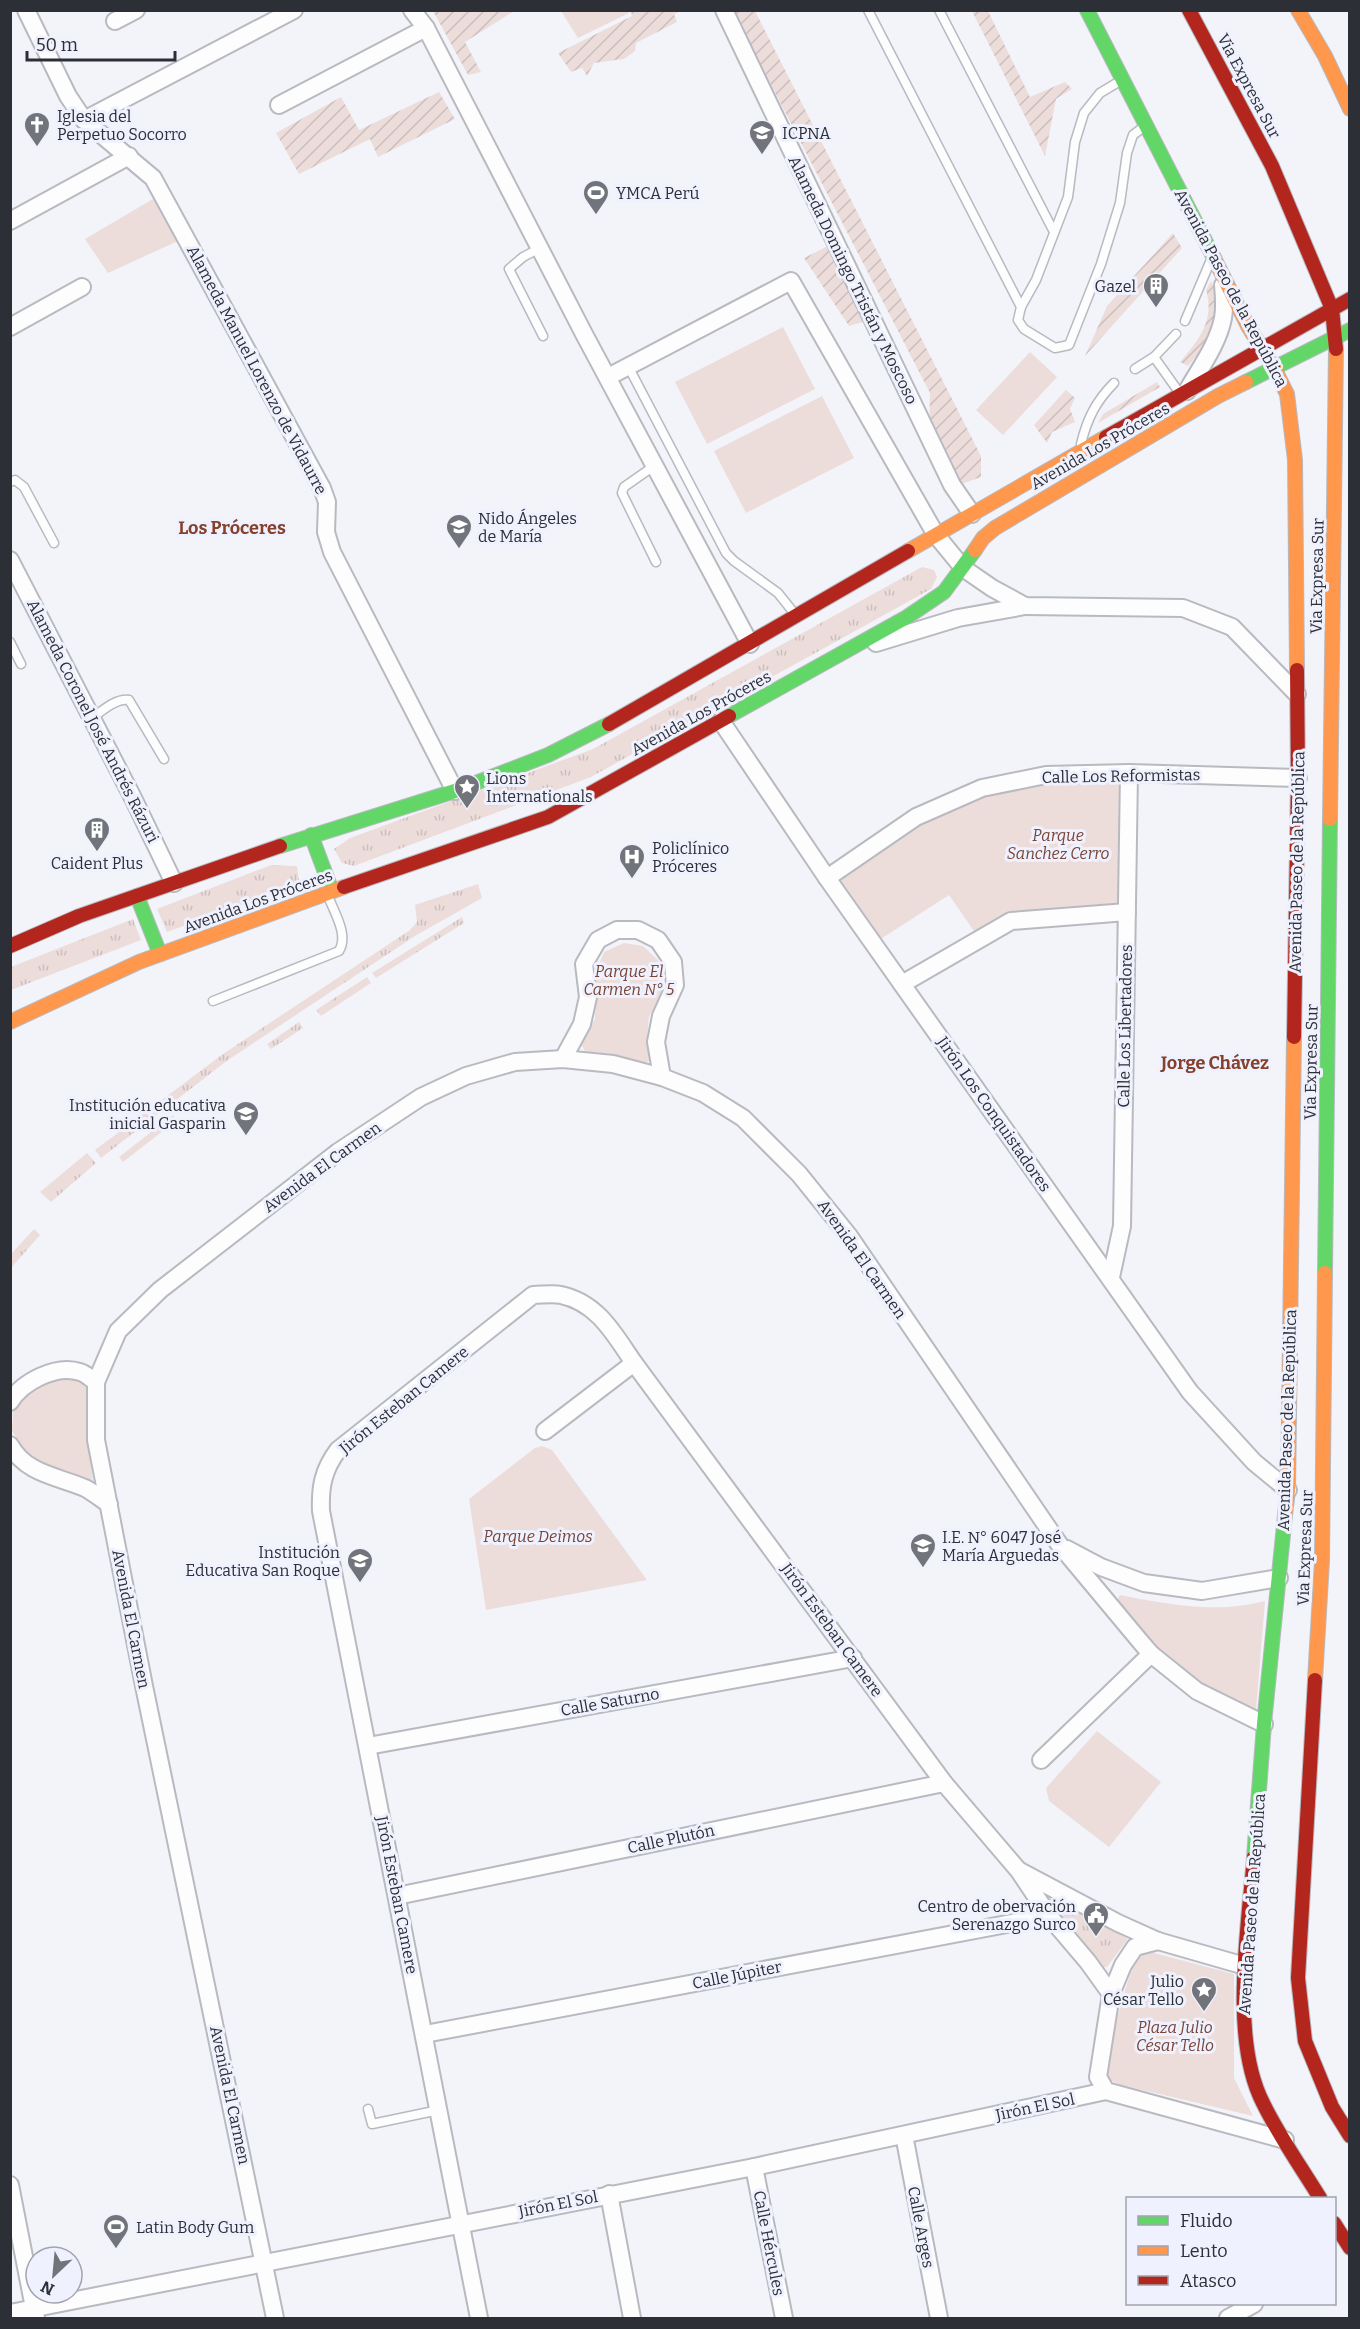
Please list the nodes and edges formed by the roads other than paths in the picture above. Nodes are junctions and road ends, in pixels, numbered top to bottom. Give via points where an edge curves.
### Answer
1 (26, 10) edge
2 (136, 10) edge
3 (294, 10) edge
4 (412, 10) edge
5 (724, 10) edge
6 (868, 10) edge
7 (939, 10) edge
8 (1087, 10) edge
9 (1189, 10) edge
10 (1298, 10) edge
11 (115, 21) dead end
12 (426, 28) junction
13 (1123, 79) junction
14 (279, 105) dead end
15 (1350, 109) edge
16 (84, 120) junction
17 (1146, 124) junction
18 (129, 156) junction
19 (10, 221) edge
20 (1054, 232) junction
21 (540, 248) junction
22 (1212, 256) junction
23 (1223, 278) junction
24 (82, 287) dead end
25 (1350, 298) edge
26 (1021, 307) junction
27 (1332, 309) junction
28 (1185, 321) dead end
29 (10, 327) edge
30 (1350, 330) edge
31 (1176, 334) dead end
32 (543, 336) dead end
33 (1336, 337) junction
34 (1262, 348) junction
35 (1154, 357) junction
36 (628, 366) junction
37 (1274, 368) junction
38 (1136, 369) dead end
39 (608, 377) junction
40 (1114, 383) dead end
41 (1183, 394) junction
42 (1079, 451) junction
43 (654, 466) junction
44 (10, 482) edge
45 (972, 514) junction
46 (936, 535) junction
47 (54, 543) dead end
48 (10, 560) edge
49 (656, 562) dead end
50 (963, 568) junction
51 (16, 581) edge
52 (1025, 606) junction
53 (796, 616) junction
54 (10, 642) edge
55 (750, 644) junction
56 (846, 653) junction
57 (21, 664) dead end
58 (1298, 693) junction
59 (92, 718) junction
60 (721, 721) junction
61 (164, 759) dead end
62 (1129, 773) junction
63 (1298, 778) junction
64 (455, 791) junction
65 (311, 835) junction
66 (826, 878) junction
67 (174, 883) junction
68 (329, 892) junction
69 (137, 896) junction
70 (1127, 912) junction
71 (10, 946) edge
72 (160, 954) junction
73 (902, 984) junction
74 (213, 1001) dead end
75 (10, 1022) edge
76 (563, 1059) junction
77 (662, 1077) junction
78 (1111, 1277) junction
79 (634, 1363) junction
80 (96, 1382) junction
81 (10, 1402) edge
82 (545, 1431) dead end
83 (10, 1445) edge
84 (1288, 1490) junction
85 (109, 1504) junction
86 (1059, 1544) junction
87 (1279, 1578) junction
88 (1151, 1654) junction
89 (853, 1658) junction
90 (1264, 1724) junction
91 (368, 1746) junction
92 (1041, 1760) dead end
93 (944, 1783) junction
94 (1019, 1870) junction
95 (397, 1896) junction
96 (1049, 1916) junction
97 (1158, 1941) junction
98 (1245, 1966) junction
99 (1111, 1994) junction
100 (425, 2034) junction
101 (1106, 2091) junction
102 (368, 2109) dead end
103 (439, 2110) junction
104 (904, 2135) junction
105 (1350, 2136) edge
106 (1285, 2140) junction
107 (754, 2167) junction
108 (10, 2185) edge
109 (609, 2194) junction
110 (1319, 2197) edge
111 (460, 2224) junction
112 (1336, 2226) edge
113 (1344, 2250) edge
114 (265, 2261) junction
115 (1252, 2305) edge
116 (10, 2313) edge
117 (35, 2313) edge
118 (275, 2319) edge
119 (479, 2319) edge
120 (632, 2319) edge
121 (784, 2319) edge
122 (939, 2319) edge
123 (1228, 2319) edge

1 - 16 street, Alameda Manuel Lorenzo de Vidaurre
2 - 11 street
3 - 16 street
4 - 12 street
5 - 45 street, Alameda Domingo Tristán y Moscoso via 952,485
6 - 26 lane
7 - 20 lane
8 - 13 main road, Avenida Paseo de la República
9 - 27 main road, Via Expresa Sur via 1272,166
10 - 15 main road
12 - 14 street
12 - 21 street
13 - 17 main road, Avenida Paseo de la República
13 - 20 lane via 1100,93 1084,113 1075,142 1068,197
16 - 18 street, Alameda Manuel Lorenzo de Vidaurre
17 - 22 main road, Avenida Paseo de la República
17 - 26 lane via 1133,135 1120,203 1069,345 1055,348 1024,329 1018,320
18 - 19 street
18 - 64 street, Alameda Manuel Lorenzo de Vidaurre via 153,178 322,488 332,552
20 - 26 lane
21 - 32 lane via 509,269
21 - 39 street
22 - 23 main road, Avenida Paseo de la República
22 - 28 lane
23 - 34 main road, Avenida Paseo de la República
23 - 41 street via 1220,329
24 - 29 street
25 - 27 main road, Avenida Los Próceres
27 - 33 main road, Via Expresa Sur
27 - 34 main road, Avenida Los Próceres
30 - 33 main road, Avenida Los Próceres
31 - 35 lane
33 - 37 main road, Avenida Los Próceres
33 - 105 main road, Via Expresa Sur via 1323,1561 1298,1978 1305,2041 1332,2107
34 - 37 main road, Avenida Paseo de la República
34 - 41 main road, Avenida Los Próceres
35 - 38 lane
35 - 41 lane
36 - 39 street
36 - 46 street via 791,281
36 - 53 lane via 726,553 778,593
37 - 50 main road, Avenida Los Próceres via 1218,396 995,528 983,538
37 - 58 main road, Avenida Paseo de la República via 1287,394 1295,460
39 - 43 street
40 - 42 lane via 1091,412
41 - 42 main road, Avenida Los Próceres
42 - 45 main road, Avenida Los Próceres
43 - 49 lane via 622,492
43 - 55 street
44 - 47 lane via 15,480 24,487
45 - 46 main road, Avenida Los Próceres
46 - 50 street
46 - 53 main road, Avenida Los Próceres
48 - 51 street, Alameda Coronel José Andrés Rázuri
50 - 52 street
50 - 56 main road, Avenida Los Próceres via 944,592 928,604
51 - 59 street, Alameda Coronel José Andrés Rázuri
52 - 56 street via 957,618
52 - 58 street via 1183,608 1232,627
53 - 55 main road, Avenida Los Próceres
54 - 57 lane
55 - 64 main road, Avenida Los Próceres via 548,755
56 - 60 main road, Avenida Los Próceres
58 - 63 main road, Avenida Paseo de la República
59 - 61 lane via 111,705 129,700
59 - 67 street, Alameda Coronel José Andrés Rázuri
60 - 66 street, Jirón Los Conquistadores
60 - 68 main road, Avenida Los Próceres via 548,817
62 - 63 street, Calle Los Reformistas
62 - 66 street, Calle Los Reformistas via 1046,775 982,788 916,817
62 - 70 street, Calle Los Libertadores
63 - 84 main road, Avenida Paseo de la República
64 - 65 main road, Avenida Los Próceres
65 - 67 main road, Avenida Los Próceres
65 - 68 main road
66 - 73 street, Jirón Los Conquistadores
67 - 69 main road, Avenida Los Próceres
68 - 72 main road, Avenida Los Próceres
68 - 74 lane via 342,934 339,951
69 - 71 main road, Avenida Los Próceres
69 - 72 main road
70 - 73 street via 1011,921
70 - 78 street, Calle Los Libertadores via 1122,1226
72 - 75 main road, Avenida Los Próceres
73 - 78 street, Jirón Los Conquistadores
76 - 77 street, Avenida El Carmen via 613,1064
76 - 77 street via 582,1024 588,997 584,964 598,940 617,930 638,930 658,940 673,962 675,985 661,1016 656,1042
76 - 80 street, Avenida El Carmen via 515,1062 466,1076 421,1096 338,1152 160,1290 118,1331
77 - 86 street, Avenida El Carmen via 703,1093 743,1118 799,1173 849,1236
78 - 84 street, Jirón Los Conquistadores via 1190,1392 1254,1462
79 - 82 street
79 - 89 street, Jirón Esteban Camere
79 - 91 street, Jirón Esteban Camere via 600,1315 583,1302 559,1294 533,1296 338,1450 327,1465 321,1482 321,1511
80 - 81 street via 79,1371 55,1371 29,1381
80 - 85 street, Avenida El Carmen via 96,1440
83 - 85 street via 31,1469 86,1489
84 - 87 main road, Avenida Paseo de la República
85 - 114 street, Avenida El Carmen
86 - 87 street via 1101,1567 1144,1583 1202,1591
86 - 88 street, Avenida El Carmen
87 - 90 main road, Avenida Paseo de la República
88 - 90 street, Avenida El Carmen via 1197,1691
88 - 92 street
89 - 91 street, Calle Saturno
89 - 93 street, Jirón Esteban Camere
90 - 98 main road, Avenida Paseo de la República
91 - 95 street, Jirón Esteban Camere
93 - 94 street, Jirón Esteban Camere
93 - 95 street, Calle Plutón
94 - 96 street, Jirón Esteban Camere
94 - 97 street, Jirón Esteban Camere
95 - 100 street, Jirón Esteban Camere
96 - 99 street, Jirón Esteban Camere
96 - 100 street, Calle Júpiter
97 - 98 street, Jirón Esteban Camere
97 - 99 street via 1135,1947
98 - 106 main road, Avenida Paseo de la República via 1250,2065 1262,2102
99 - 101 street via 1098,2077
100 - 103 street, Jirón Esteban Camere
101 - 104 street, Jirón El Sol
101 - 106 street
102 - 103 lane via 372,2124
103 - 111 street, Jirón Esteban Camere
104 - 107 street, Jirón El Sol
104 - 122 street, Calle Arges
106 - 110 main road, Avenida Paseo de la República
107 - 109 street, Jirón El Sol
107 - 121 street, Calle Hércules
108 - 117 street
109 - 111 street, Jirón El Sol
109 - 120 street
111 - 114 street, Jirón El Sol
111 - 119 street, Jirón Esteban Camere
112 - 113 main road
114 - 117 street, Jirón El Sol
114 - 118 street, Avenida El Carmen
115 - 123 street
116 - 117 street, Jirón El Sol

